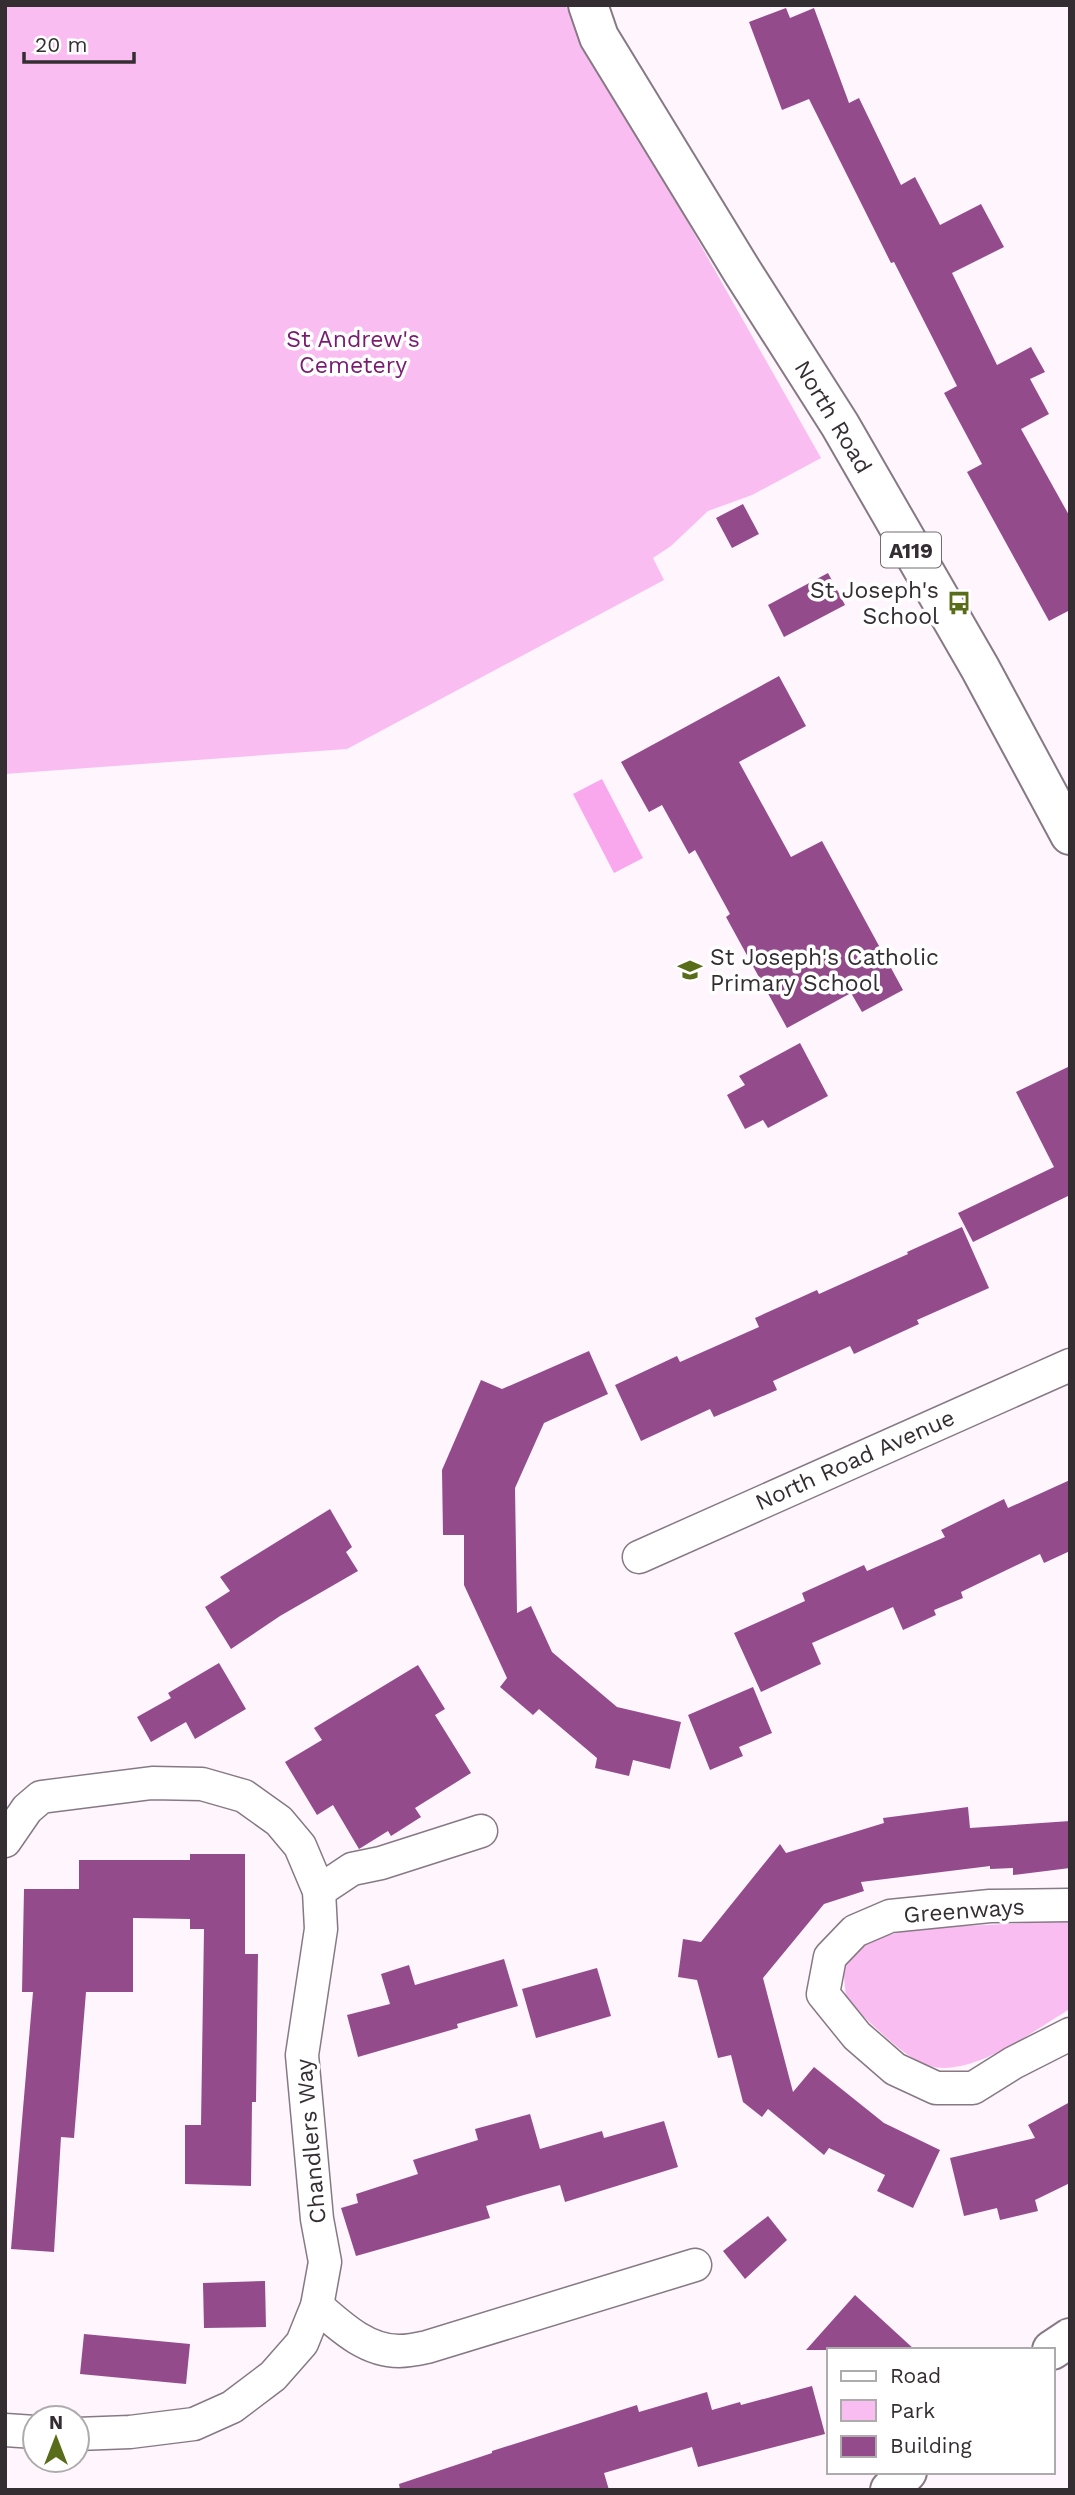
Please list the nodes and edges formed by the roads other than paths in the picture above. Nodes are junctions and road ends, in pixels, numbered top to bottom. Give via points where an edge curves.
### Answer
1 (588, 5) edge
2 (1070, 835) edge
3 (1070, 1365) edge
4 (639, 1557) dead end
5 (481, 1831) dead end
6 (5, 1841) edge
7 (319, 1891) junction
8 (1070, 1905) edge
9 (1070, 2034) edge
10 (695, 2265) dead end
11 (317, 2306) junction
12 (1070, 2337) edge
13 (1054, 2349) edge
14 (91, 2433) edge
15 (905, 2474) edge
16 (890, 2490) edge

1 - 2 main road, North Road / A119 via 599,37 840,425
3 - 4 street, North Road Avenue
5 - 7 street via 352,1869
6 - 7 street, Chandlers Way via 41,1797 152,1783 202,1784 244,1796 279,1821 300,1846
7 - 11 street, Chandlers Way via 321,1929 302,2055 325,2262
8 - 9 street, Greenways via 990,1906 890,1916 855,1931 830,1957 823,1994 857,2036 895,2069 936,2088 973,2088
10 - 11 street via 398,2352 370,2346
11 - 14 street, Chandlers Way via 302,2343 273,2376 232,2407 194,2424
12 - 13 main road
15 - 16 main road

